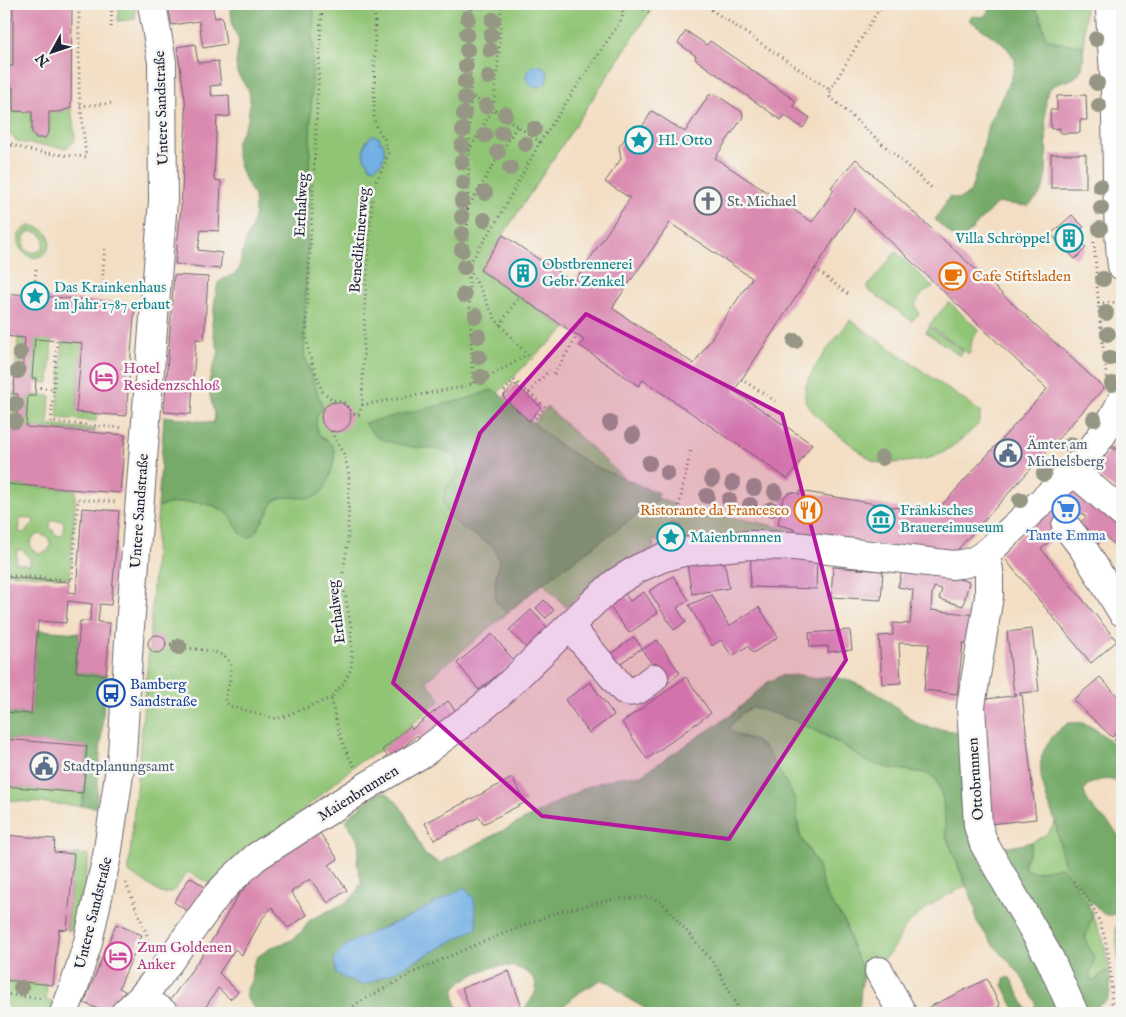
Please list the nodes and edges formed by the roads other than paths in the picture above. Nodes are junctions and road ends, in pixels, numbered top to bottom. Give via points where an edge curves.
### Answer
1 (152, 4) edge
2 (1110, 4) edge
3 (1122, 266) edge
4 (1122, 400) edge
5 (1073, 471) junction
6 (1054, 512) junction
7 (1122, 513) edge
8 (985, 554) junction
9 (1122, 612) edge
10 (569, 626) junction
11 (654, 678) dead end
12 (879, 971) dead end
13 (67, 1008) edge
14 (148, 1009) edge
15 (902, 1013) edge
16 (1074, 1013) edge

1 - 13 street, Untere Sandstraße via 162,62 163,201 122,754 107,856 88,942
2 - 3 street
4 - 5 street, Maienbrunnen via 1097,442
5 - 6 street, Maienbrunnen
5 - 7 street
6 - 8 street, Maienbrunnen
6 - 9 street via 1083,548
8 - 10 street, Maienbrunnen via 966,564 952,565 795,546 748,545 683,552 638,568 615,583
8 - 16 street, Ottobrunnen via 989,596 971,706 978,826 984,844 1050,959
10 - 11 street via 624,690 637,691
10 - 14 street, Maienbrunnen via 498,695 423,753 256,857 232,879 201,917 176,954
12 - 15 street

